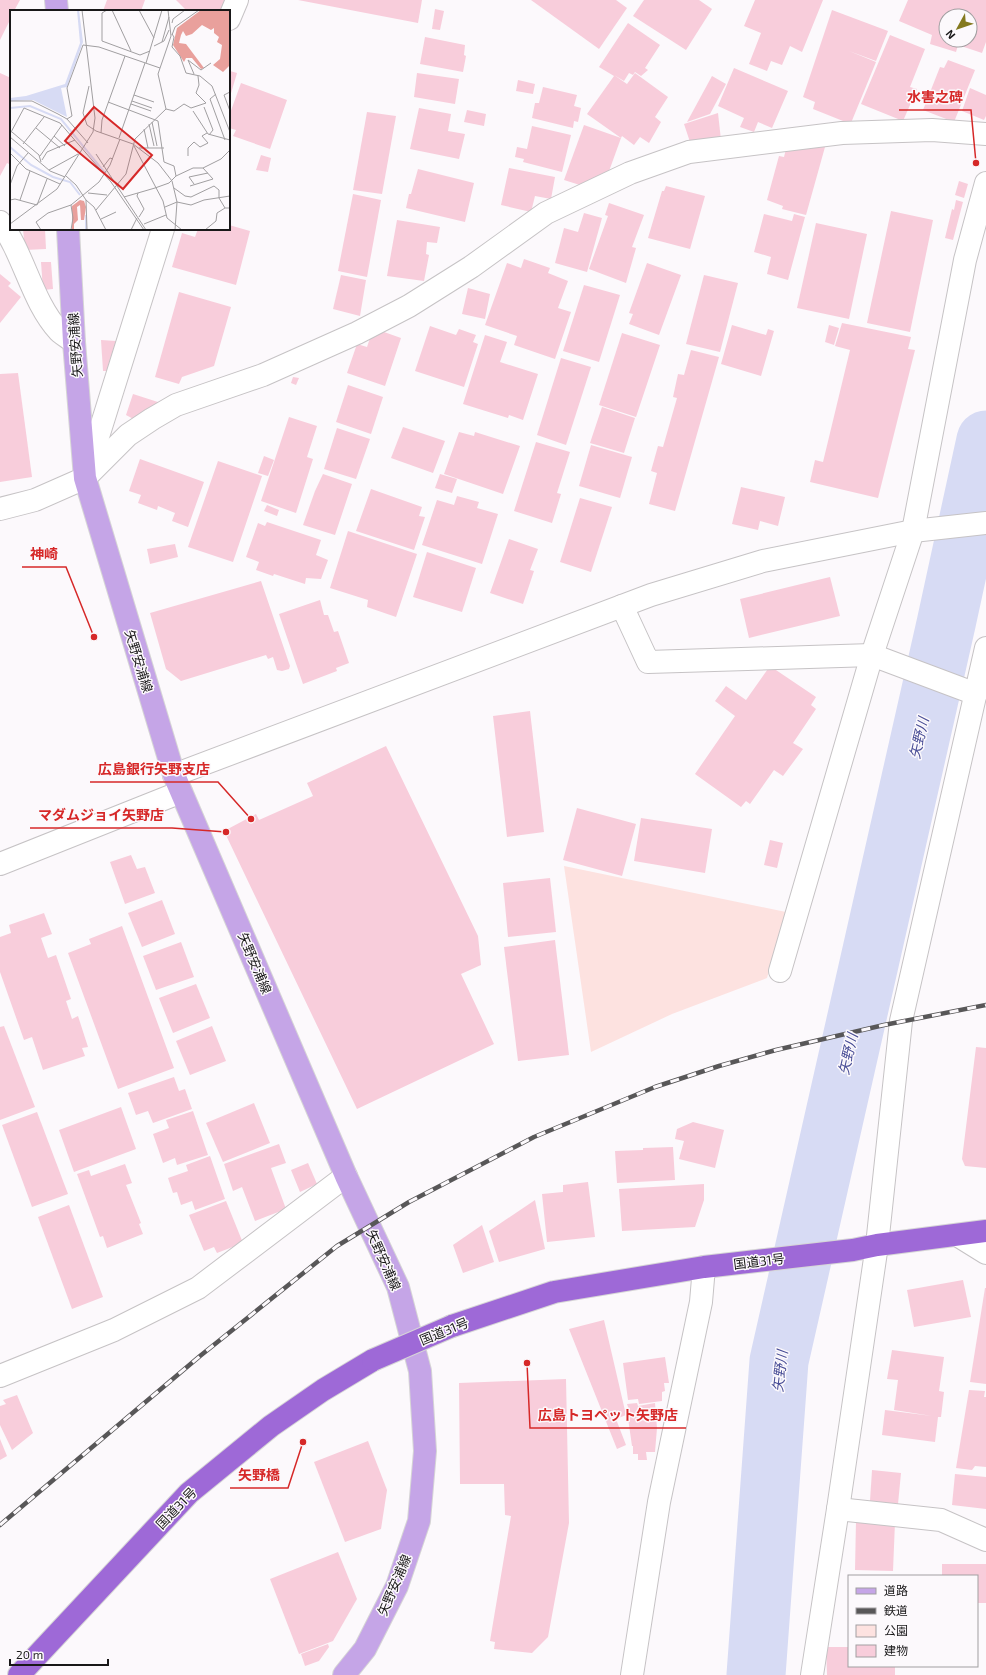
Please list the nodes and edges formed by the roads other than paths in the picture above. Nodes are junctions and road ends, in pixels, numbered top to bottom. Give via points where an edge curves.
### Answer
1 (56, 0) edge
2 (237, 0) edge
3 (57, 10) edge
4 (230, 17) edge
5 (986, 134) edge
6 (986, 183) edge
7 (0, 222) edge
8 (68, 230) edge
9 (163, 230) edge
10 (74, 342) junction
11 (85, 478) junction
12 (0, 509) edge
13 (986, 523) edge
14 (920, 531) junction
15 (622, 606) junction
16 (986, 648) edge
17 (872, 655) junction
18 (976, 694) junction
19 (178, 784) junction
20 (0, 864) edge
21 (780, 971) dead end
22 (346, 1176) junction
23 (986, 1231) edge
24 (957, 1235) junction
25 (877, 1245) junction
26 (986, 1253) edge
27 (704, 1267) junction
28 (0, 1376) edge
29 (838, 1509) junction
30 (986, 1540) edge
31 (19, 1675) edge
32 (344, 1675) edge
33 (632, 1675) edge
34 (812, 1675) edge

1 - 3 main road
2 - 4 street
5 - 11 street via 932,130 842,133 689,152 630,173 546,213 464,271 409,306 362,331 263,375 176,405 128,435
6 - 14 street via 965,260
7 - 10 street via 19,255 42,306 59,331
8 - 10 main road, 矢野安浦線
9 - 11 street
10 - 11 main road, 矢野安浦線
11 - 12 street via 35,500
11 - 19 main road, 矢野安浦線
13 - 14 street
14 - 15 street via 763,561
14 - 17 street
15 - 17 street via 648,662
15 - 19 street
16 - 18 street
17 - 18 street
17 - 21 street
18 - 25 street via 901,1021
19 - 20 street
19 - 22 main road, 矢野安浦線
22 - 28 street via 198,1288 114,1330
22 - 32 main road, 矢野安浦線 via 398,1287 420,1371 425,1451 418,1521 397,1586 365,1649
23 - 24 highway, 国道31号
24 - 25 highway, 国道31号
24 - 26 street
25 - 27 highway, 国道31号 via 854,1250
25 - 29 street
27 - 31 highway, 国道31号, bridge via 554,1292 452,1326 373,1360 322,1390 271,1426 188,1493
27 - 33 street via 701,1302 659,1502
29 - 30 street via 941,1520
29 - 34 street

